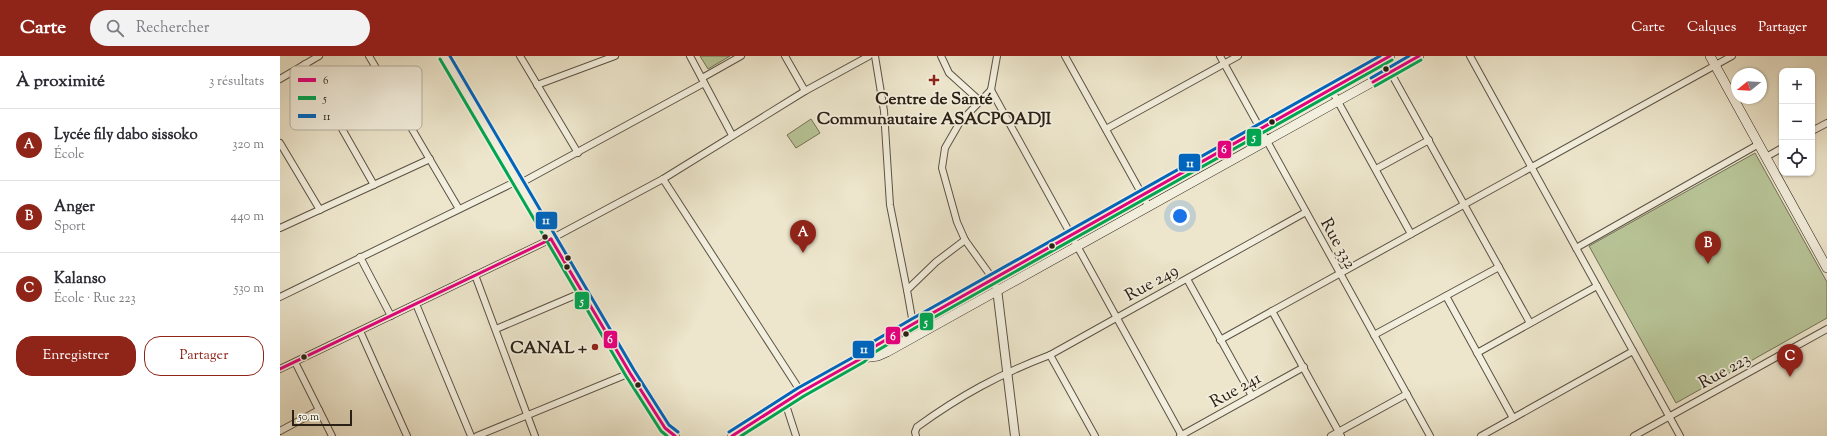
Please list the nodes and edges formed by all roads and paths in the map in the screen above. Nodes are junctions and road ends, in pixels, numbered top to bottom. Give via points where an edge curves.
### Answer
1 (319, 56) edge
2 (369, 56) edge
3 (444, 56) edge
4 (520, 56) edge
5 (615, 56) edge
6 (690, 56) edge
7 (741, 56) edge
8 (785, 56) edge
9 (869, 56) edge
10 (875, 56) edge
11 (941, 56) edge
12 (996, 56) edge
13 (1065, 56) edge
14 (1220, 56) edge
15 (1238, 56) edge
16 (1419, 56) edge
17 (1470, 56) edge
18 (1710, 56) edge
19 (1732, 56) edge
20 (1385, 57) edge
21 (1224, 63) junction
22 (305, 64) joint
23 (302, 66) edge
24 (375, 66) edge
25 (1715, 66) junction
26 (290, 73) edge
27 (1390, 73) junction
28 (280, 79) edge
29 (703, 80) junction
30 (537, 85) junction
31 (1331, 89) junction
32 (991, 90) junction
33 (805, 92) junction
34 (980, 101) junction
35 (1338, 101) junction
36 (1827, 123) edge
37 (1260, 128) junction
38 (1106, 129) junction
39 (1815, 129) edge
40 (343, 130) edge
41 (413, 130) edge
42 (732, 135) junction
43 (1267, 140) junction
44 (1429, 140) junction
45 (280, 143) edge
46 (1759, 144) junction
47 (1779, 150) edge
48 (578, 153) junction
49 (287, 154) junction
50 (1766, 157) junction
51 (280, 158) edge
52 (430, 159) junction
53 (1532, 167) junction
54 (1376, 169) junction
55 (663, 179) junction
56 (518, 182) junction
57 (374, 185) junction
58 (1142, 195) junction
59 (1464, 205) junction
60 (1149, 207) junction
61 (459, 209) junction
62 (320, 210) junction
63 (1306, 212) junction
64 (280, 228) edge
65 (1412, 234) junction
66 (1071, 235) junction
67 (551, 239) junction
68 (965, 240) junction
69 (1077, 246) junction
70 (1576, 248) junction
71 (360, 257) junction
72 (1499, 267) junction
73 (1827, 268) edge
74 (1340, 274) junction
75 (475, 276) junction
76 (992, 279) junction
77 (1187, 279) junction
78 (1597, 286) junction
79 (997, 289) junction
80 (907, 290) junction
81 (582, 292) junction
82 (280, 296) edge
83 (1446, 296) junction
84 (416, 304) junction
85 (1272, 311) junction
86 (391, 316) junction
87 (1117, 318) junction
88 (1530, 323) junction
89 (913, 324) junction
90 (496, 329) junction
91 (1827, 329) edge
92 (360, 331) junction
93 (1374, 336) junction
94 (1220, 340) junction
95 (1633, 352) junction
96 (1477, 353) junction
97 (1050, 355) junction
98 (862, 358) junction
99 (295, 362) junction
100 (1304, 368) junction
101 (280, 369) edge
102 (1008, 371) junction
103 (630, 373) junction
104 (801, 392) junction
105 (1407, 394) junction
106 (1252, 396) junction
107 (785, 402) junction
108 (319, 410) junction
109 (528, 416) junction
110 (1669, 417) junction
111 (1513, 418) junction
112 (280, 431) edge
113 (1340, 434) edge
114 (332, 436) edge
115 (408, 436) edge
116 (471, 436) edge
117 (478, 436) edge
118 (535, 436) edge
119 (675, 436) edge
120 (732, 436) edge
121 (796, 436) edge
122 (916, 436) edge
123 (1015, 436) edge
124 (1095, 436) edge
125 (1181, 436) edge
126 (1331, 436) edge
127 (1430, 436) edge
128 (1481, 436) edge
129 (1634, 436) edge
130 (1680, 436) edge

1 - 22 street
2 - 24 street
3 - 56 main road
4 - 30 street
5 - 30 street
6 - 29 street
7 - 29 street
8 - 33 street
9 - 33 street
10 - 80 street via 884,111 890,205
11 - 34 street via 949,73
12 - 32 street
13 - 38 street
14 - 21 street, Rue 332
15 - 21 street
16 - 27 main road
17 - 53 street
18 - 25 main road
19 - 25 street
20 - 27 street
20 - 31 main road
21 - 37 street, Rue 332
21 - 38 street
22 - 23 street
25 - 46 main road
25 - 53 street
26 - 28 street
27 - 35 main road
27 - 44 street
29 - 42 street
29 - 48 street
30 - 48 street
31 - 35 street
31 - 37 main road
32 - 34 street
32 - 66 street
33 - 42 street
34 - 68 street via 960,122 945,148 942,168 949,198
35 - 43 main road
35 - 54 street
36 - 39 street
37 - 43 street, Rue 332
37 - 58 main road
38 - 58 street
40 - 57 street
41 - 52 street
42 - 55 street
43 - 60 main road
43 - 63 street, Rue 332
44 - 54 street
44 - 59 street
45 - 49 street
46 - 50 main road
46 - 70 street
47 - 50 street
48 - 56 street
49 - 51 street
49 - 62 street
50 - 73 main road
52 - 57 street
52 - 61 street
53 - 59 street
53 - 70 street
54 - 65 street
55 - 67 street
55 - 104 street
56 - 61 street
56 - 67 main road
57 - 62 street
58 - 60 street
58 - 66 main road
59 - 65 street
59 - 72 street
60 - 69 main road
61 - 71 street
62 - 64 street
63 - 74 street, Rue 332
63 - 77 street, Rue 249
65 - 74 street
66 - 69 street
66 - 76 main road
67 - 75 street
67 - 81 main road
68 - 76 street
68 - 80 street via 936,262
69 - 79 main road
69 - 87 street
70 - 78 street
71 - 82 street
71 - 86 street
72 - 83 street
72 - 88 street
74 - 85 street
74 - 93 street, Rue 332
75 - 84 street
75 - 90 street
76 - 79 street
76 - 89 main road
77 - 87 street, Rue 249
77 - 94 street
78 - 88 street
78 - 95 street
79 - 98 main road via 887,352
79 - 102 street
80 - 89 street
81 - 90 street
81 - 103 main road
83 - 93 street
83 - 96 street
84 - 86 street
84 - 116 street
85 - 94 street
85 - 100 street
86 - 92 street
87 - 97 street, Rue 249
87 - 125 street
88 - 96 street
89 - 98 main road via 872,348
90 - 109 street
91 - 110 street, Rue 223
92 - 99 street
92 - 115 street
93 - 105 street, Rue 332
94 - 106 street
95 - 110 street
95 - 111 street
96 - 111 street
97 - 102 street, Rue 249
97 - 124 street
98 - 104 main road
99 - 101 street
99 - 108 street
100 - 106 street, Rue 241
100 - 113 street
102 - 122 street, Rue 249 via 949,403 917,427
102 - 123 street
103 - 109 street
103 - 119 main road via 665,428
104 - 107 main road
105 - 113 street
105 - 127 street, Rue 332
106 - 125 street, Rue 241
107 - 120 main road
107 - 121 street
108 - 112 street
108 - 114 street
109 - 117 street
109 - 118 street
110 - 129 street, Rue 223
110 - 130 street
111 - 128 street
113 - 126 street

